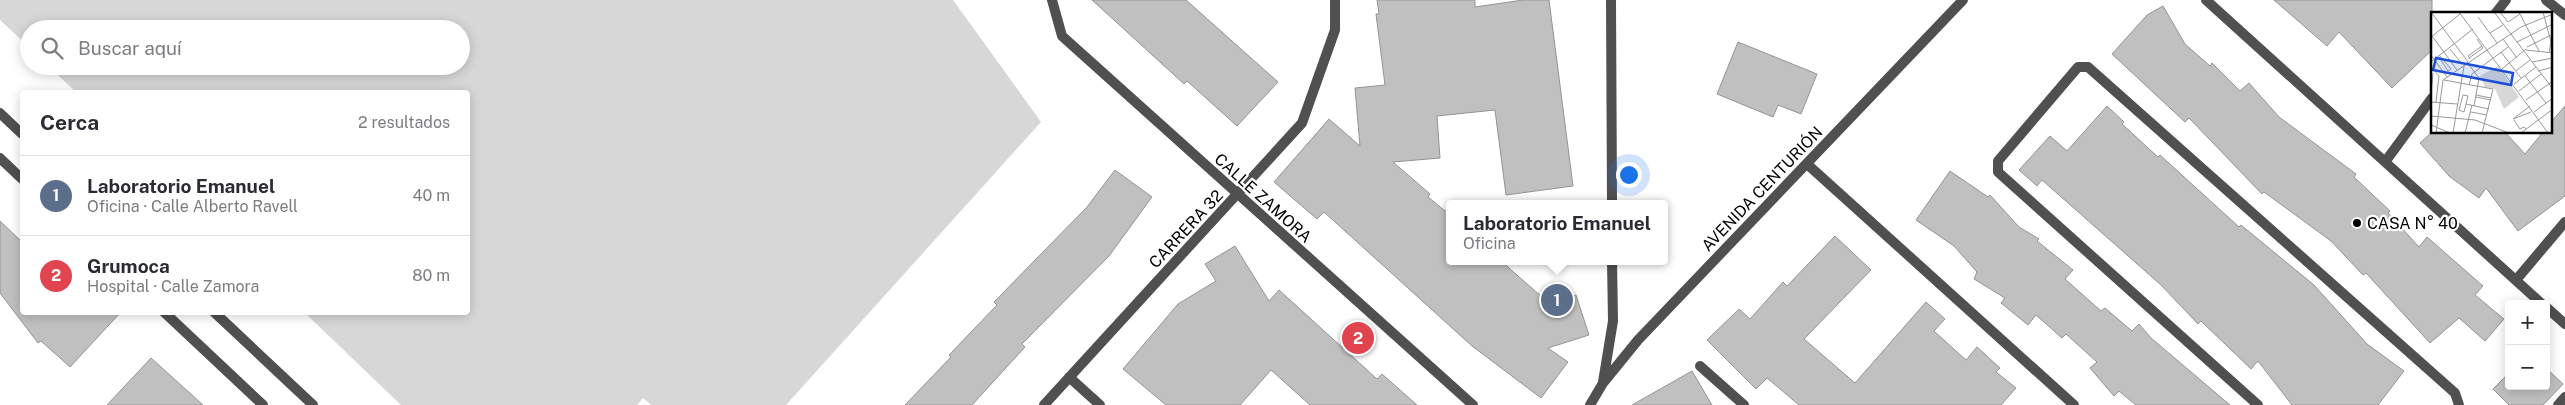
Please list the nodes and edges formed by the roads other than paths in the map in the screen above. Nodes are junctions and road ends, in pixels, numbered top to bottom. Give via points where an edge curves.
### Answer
1 (1052, 0) edge
2 (1335, 0) edge
3 (1610, 0) edge
4 (1963, 0) edge
5 (2206, 0) edge
6 (2506, 0) edge
7 (2546, 0) edge
8 (2497, 12) edge
9 (2565, 15) edge
10 (2431, 99) edge
11 (0, 113) edge
12 (20, 132) edge
13 (0, 158) edge
14 (2385, 162) junction
15 (1807, 164) junction
16 (20, 177) edge
17 (1237, 195) junction
18 (1612, 200) edge
19 (2565, 222) edge
20 (1612, 265) edge
21 (2516, 280) junction
22 (2538, 300) edge
23 (2550, 311) edge
24 (167, 315) edge
25 (217, 315) edge
26 (2565, 324) edge
27 (1700, 366) dead end
28 (1069, 377) junction
29 (1603, 383) junction
30 (2565, 397) edge
31 (263, 405) edge
32 (313, 405) edge
33 (1044, 405) edge
34 (1100, 405) edge
35 (1473, 405) edge
36 (1590, 405) edge
37 (1744, 405) edge
38 (2074, 405) edge
39 (2258, 405) edge
40 (2459, 405) edge
41 (2558, 405) edge

1 - 17 street, CALLE ZAMORA via 1062,36
2 - 17 street, CARRERA 32 via 1335,30 1302,123
3 - 18 street
4 - 15 street, AVENIDA CENTURIÓN
5 - 14 street
6 - 8 street
7 - 9 street
10 - 14 street
11 - 12 street
13 - 16 street
14 - 21 street
15 - 29 street, AVENIDA CENTURIÓN via 1638,340
15 - 38 street
17 - 28 street, CARRERA 32
17 - 35 street, CALLE ZAMORA
19 - 21 street
20 - 29 street via 1612,321
21 - 22 street
23 - 26 street
24 - 31 street
25 - 32 street
27 - 37 street
28 - 33 street, CARRERA 32
28 - 34 street
29 - 36 street, AVENIDA CENTURIÓN
30 - 41 street
39 - 40 street via 1998,172 1998,161 2078,68 2088,67 2338,287 2455,393

